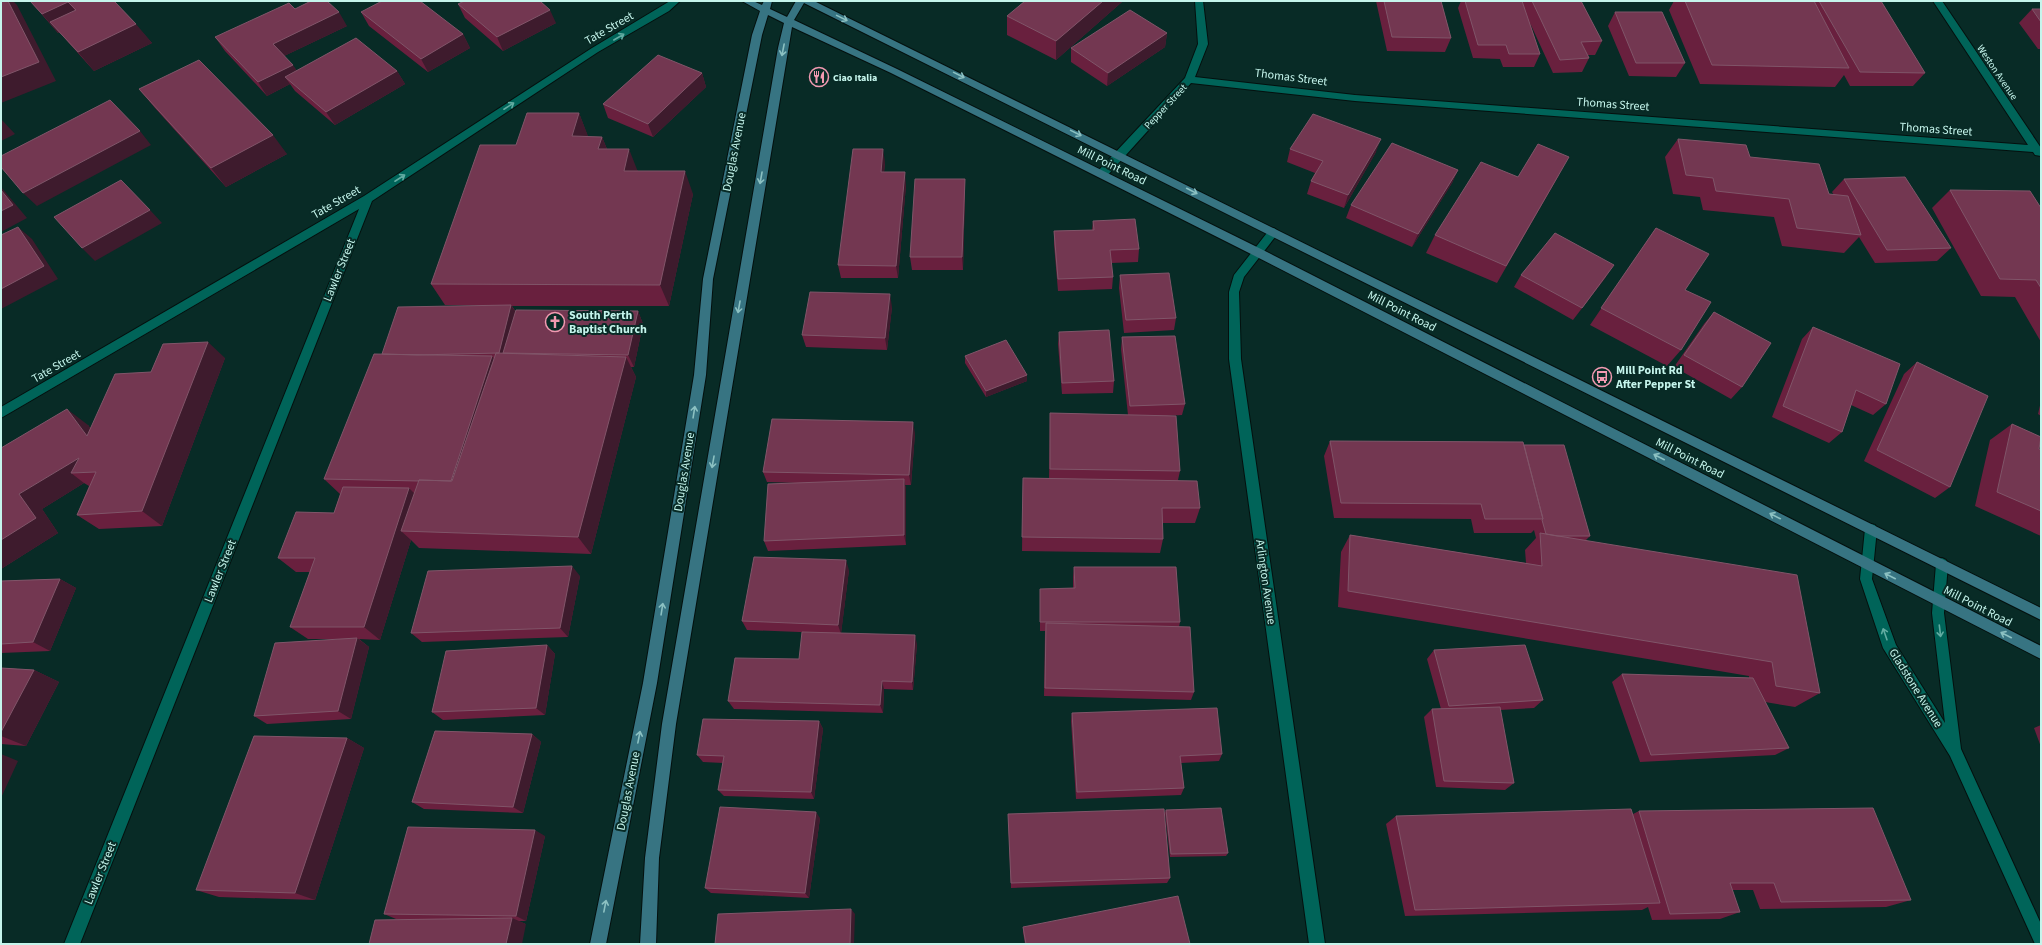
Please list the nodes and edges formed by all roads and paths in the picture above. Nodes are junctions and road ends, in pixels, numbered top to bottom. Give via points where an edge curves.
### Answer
1 (676, 1) edge
2 (746, 1) edge
3 (800, 1) edge
4 (807, 1) edge
5 (1199, 1) edge
6 (1937, 1) edge
7 (766, 6) edge
8 (789, 22) junction
9 (1189, 80) junction
10 (2039, 153) edge
11 (1120, 155) junction
12 (1102, 174) junction
13 (368, 199) junction
14 (1274, 232) junction
15 (1257, 252) junction
16 (1, 413) edge
17 (1871, 529) junction
18 (1867, 564) junction
19 (1942, 564) junction
20 (1939, 601) junction
21 (2041, 614) edge
22 (2041, 653) edge
23 (1955, 751) junction
24 (2041, 941) edge
25 (72, 944) edge
26 (598, 944) edge
27 (648, 944) edge
28 (1317, 944) edge

13 -> 1 street, Tate Street via 595,50
2 - 7 main road, Mill Point Road
3 - 8 main road
4 -> 11 main road, Mill Point Road
5 - 9 street, Pepper Street via 1203,44
6 - 10 street, Weston Avenue
7 - 8 main road, Mill Point Road
26 -> 7 main road, Douglas Avenue via 650,683 700,375 708,279 754,46
8 - 12 main road, Mill Point Road
8 -> 27 main road via 669,724 652,858
9 - 10 street, Thomas Street via 1355,98
9 - 11 street, Pepper Street
11 - 12 street, Pepper Street
11 -> 14 main road, Mill Point Road
12 - 15 main road, Mill Point Road
13 - 16 street, Tate Street
13 - 25 street, Lawler Street
14 - 15 street, Arlington Avenue
14 - 17 main road, Mill Point Road
18 -> 15 main road, Mill Point Road
15 - 28 street, Arlington Avenue via 1239,275 1234,292 1235,359
17 - 18 street, Gladstone Avenue
17 - 19 main road, Mill Point Road
20 -> 18 main road, Mill Point Road
23 -> 18 street, Gladstone Avenue via 1890,648 1866,580
19 - 20 street, Gladstone Avenue
19 - 21 main road, Mill Point Road
22 -> 20 main road, Mill Point Road
20 -> 23 street, Gladstone Avenue via 1938,613
23 - 24 street, Gladstone Avenue

